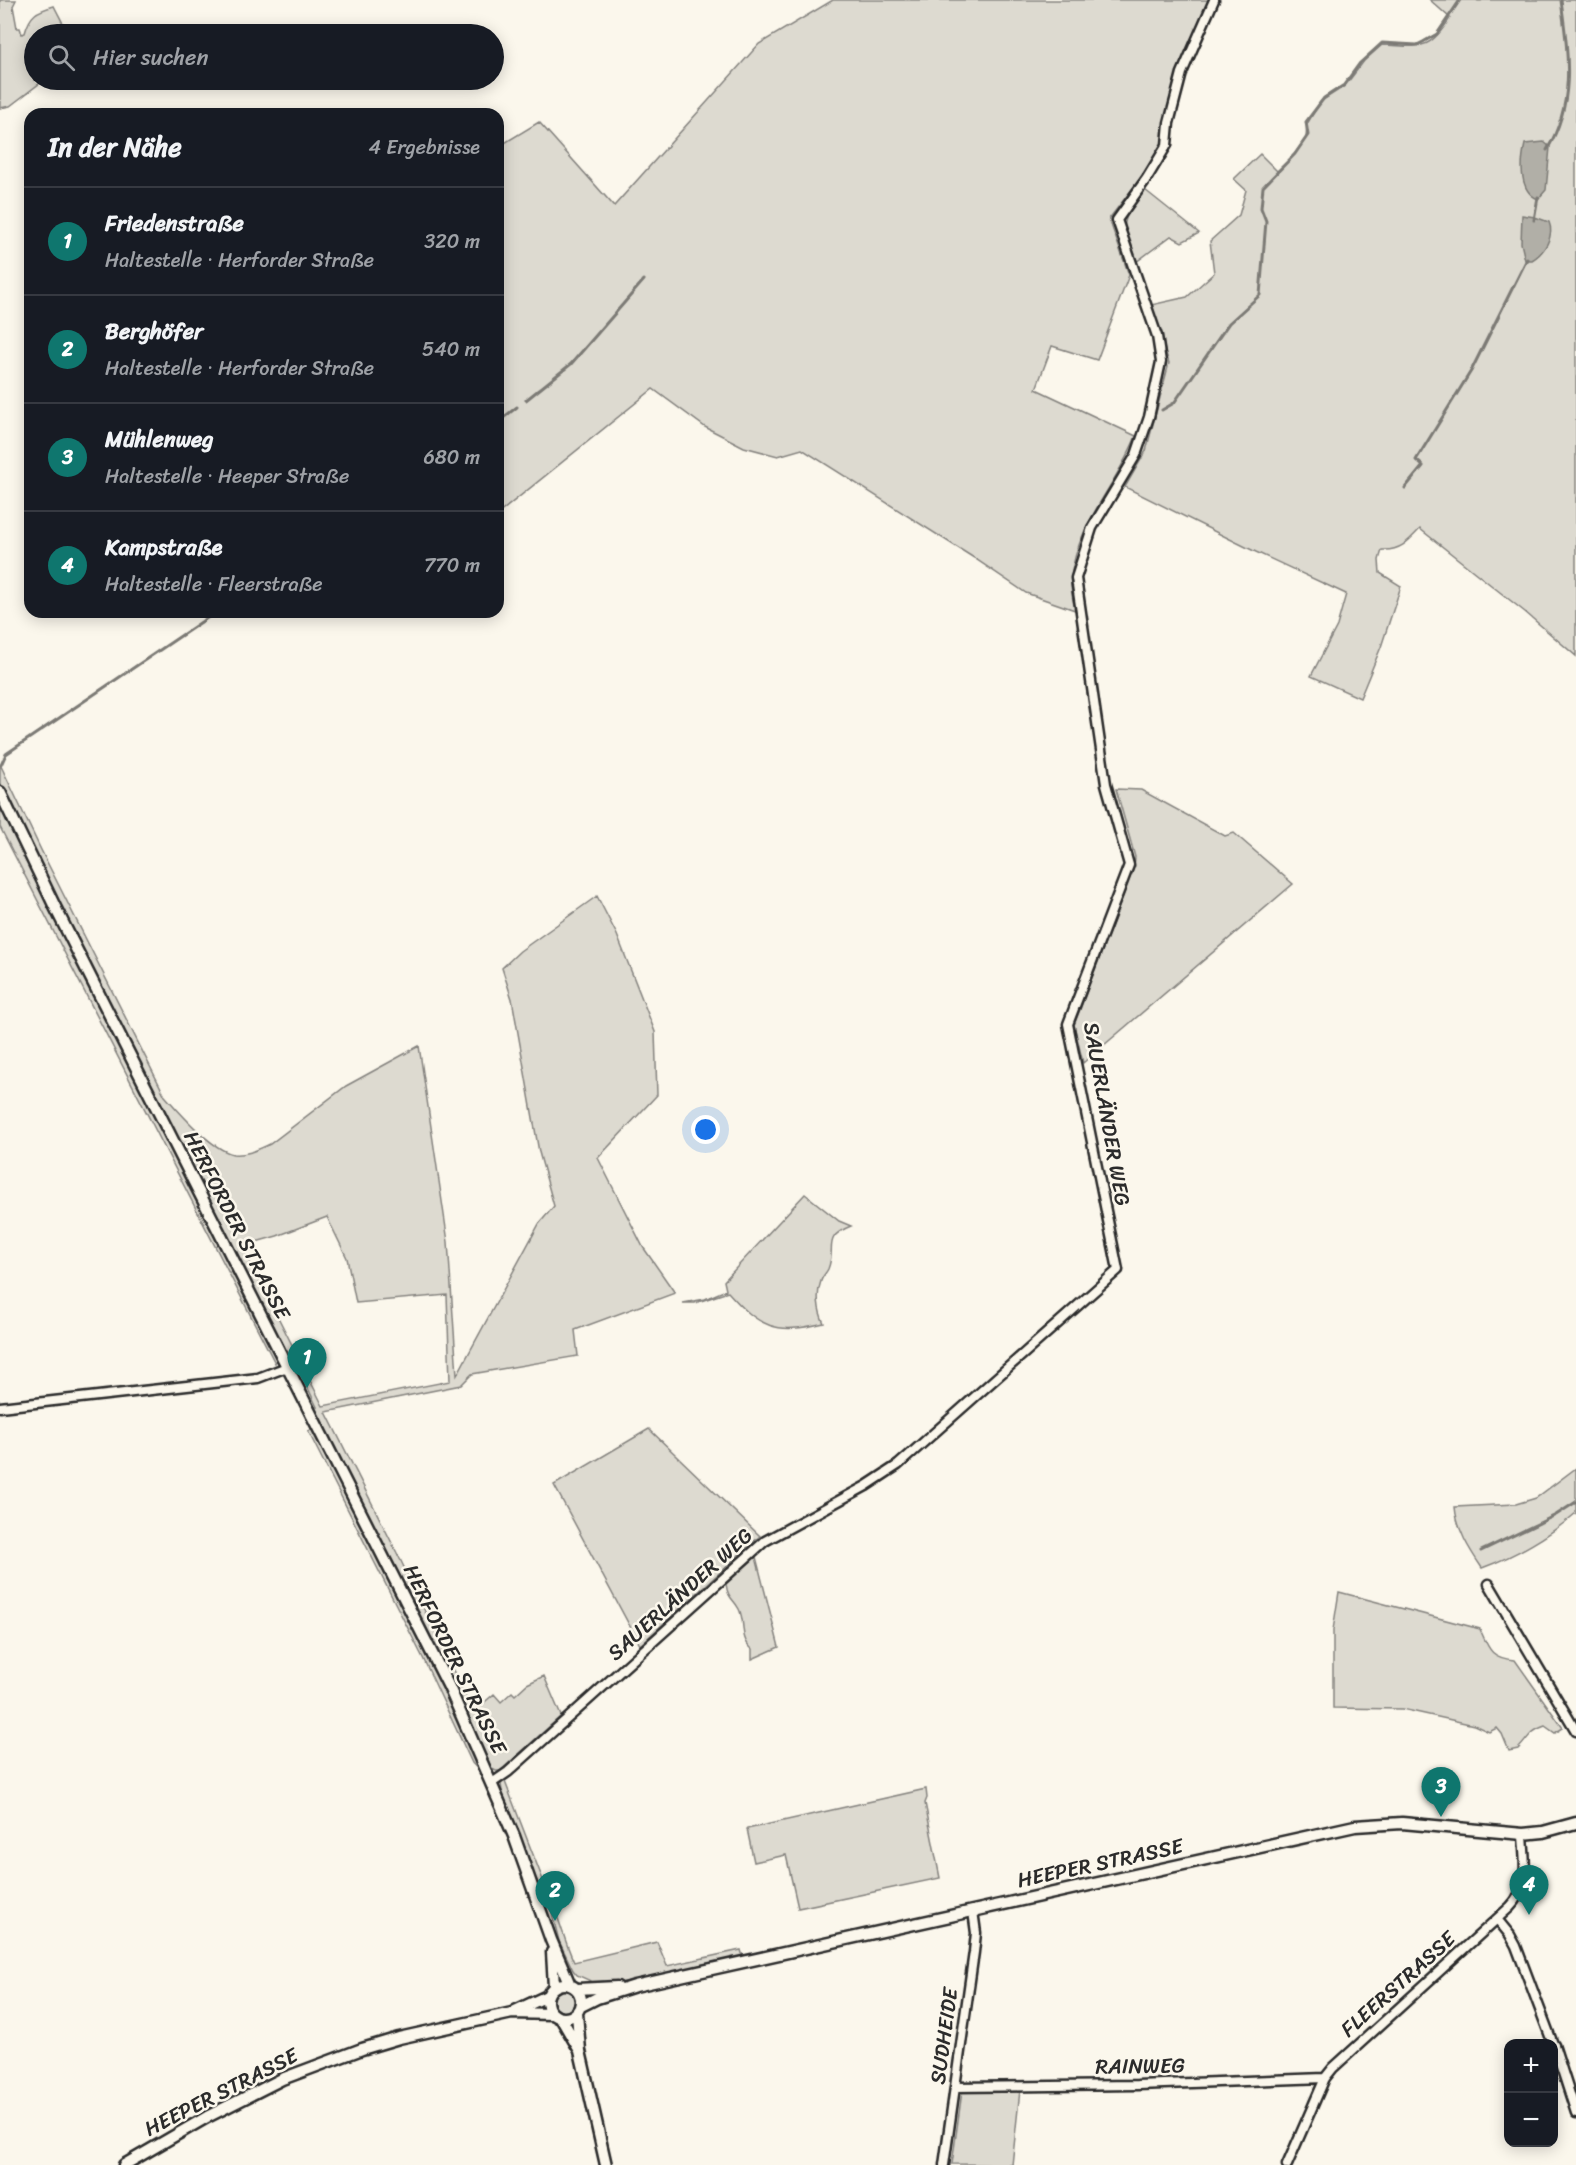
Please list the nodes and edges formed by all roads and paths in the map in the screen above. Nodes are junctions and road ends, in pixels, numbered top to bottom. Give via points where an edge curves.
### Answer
1 (1214, 0) edge
2 (0, 792) edge
3 (286, 1367) junction
4 (0, 1407) edge
5 (1489, 1584) dead end
6 (1576, 1731) edge
7 (492, 1783) junction
8 (1576, 1823) edge
9 (1523, 1834) junction
10 (973, 1911) junction
11 (1497, 1919) junction
12 (551, 1940) junction
13 (635, 1986) junction
14 (574, 1987) junction
15 (551, 1992) junction
16 (579, 2010) junction
17 (512, 2013) junction
18 (557, 2016) junction
19 (1551, 2039) edge
20 (580, 2051) junction
21 (1558, 2059) edge
22 (1325, 2078) junction
23 (955, 2087) junction
24 (1576, 2113) edge
25 (124, 2165) edge
26 (606, 2165) edge
27 (944, 2165) edge
28 (1287, 2165) edge

1 - 7 street, SAUERLÄNDER WEG via 1182,73 1167,145 1117,220 1157,336 1161,362 1136,454 1092,528 1076,578 1108,792 1128,865 1068,1024 1118,1270 898,1465 765,1541
2 - 3 street, HERFORDER STRASSE
3 - 4 street via 258,1378
3 - 7 street, HERFORDER STRASSE via 360,1507
5 - 6 street
7 - 12 street, HERFORDER STRASSE
8 - 9 street, HEEPER STRASSE
9 - 10 street, HEEPER STRASSE via 1411,1824 1355,1826
9 - 11 street, FLEERSTRASSE via 1525,1884 1516,1901
10 - 13 street, HEEPER STRASSE
10 - 23 street, SUDHEIDE via 975,1943
11 - 19 street via 1516,1946
11 - 22 street, FLEERSTRASSE
12 - 14 street, HERFORDER STRASSE
12 - 15 street, HERFORDER STRASSE
13 - 14 street, HEEPER STRASSE
13 - 16 street, HEEPER STRASSE via 597,1998
14 - 15 street via 561,1984
14 - 16 street via 582,1997
15 - 17 street, HEEPER STRASSE
15 - 18 street via 547,2006
16 - 18 street via 570,2018
16 - 20 street
17 - 18 street, HEEPER STRASSE
17 - 25 street, HEEPER STRASSE via 371,2046 282,2079
18 - 20 street
20 - 26 street
21 - 24 street
22 - 23 street, RAINWEG
22 - 28 street, FLEERSTRASSE
23 - 27 street, SUDHEIDE

